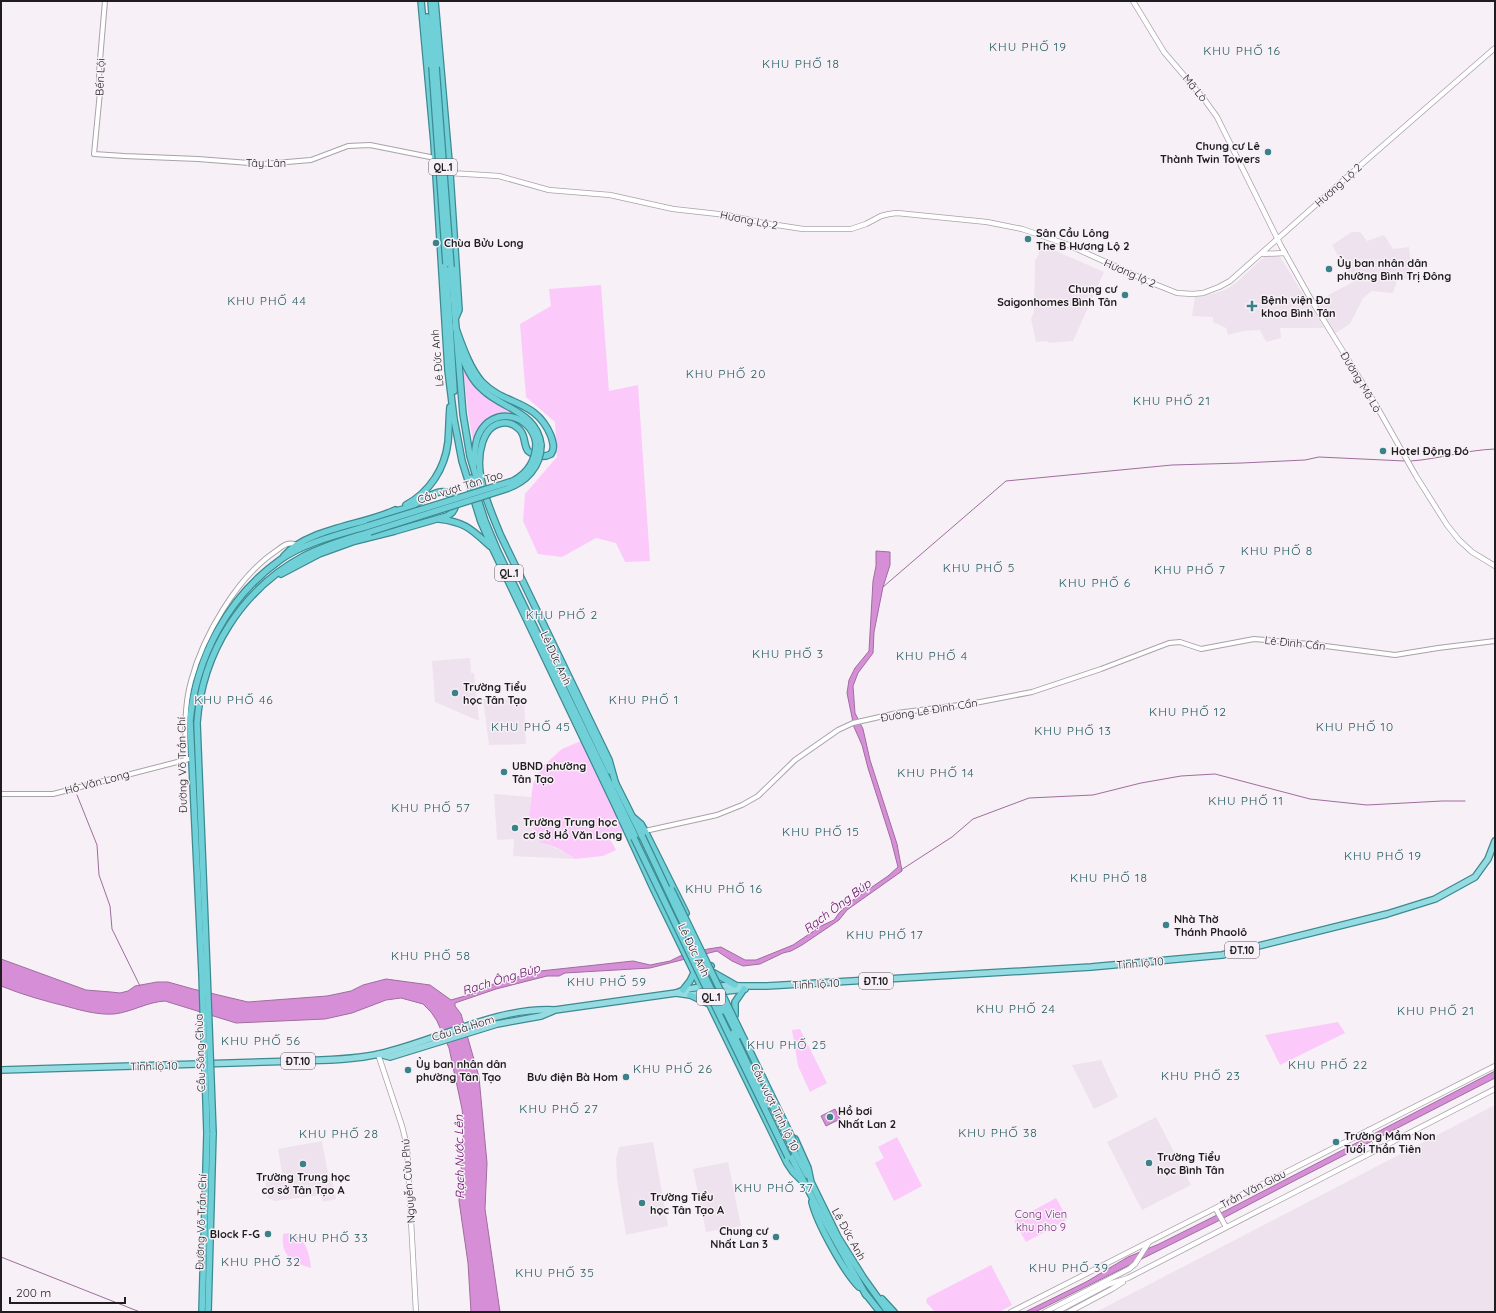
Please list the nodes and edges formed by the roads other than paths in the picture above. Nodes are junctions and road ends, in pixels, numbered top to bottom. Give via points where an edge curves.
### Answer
1 (105, 1) edge
2 (1133, 1) edge
3 (427, 2) edge
4 (1495, 48) edge
5 (434, 143) junction
6 (447, 143) junction
7 (94, 154) joint
8 (435, 158) junction
9 (450, 173) junction
10 (1247, 181) joint
11 (437, 190) junction
12 (451, 190) junction
13 (1047, 237) joint
14 (1278, 240) junction
15 (1285, 253) junction
16 (1262, 254) junction
17 (1169, 291) joint
18 (451, 304) junction
19 (455, 324) junction
20 (457, 342) junction
21 (452, 384) junction
22 (451, 399) junction
23 (493, 419) junction
24 (483, 441) junction
25 (538, 444) junction
26 (474, 471) junction
27 (392, 512) junction
28 (437, 519) junction
29 (369, 529) junction
30 (499, 534) junction
31 (298, 545) junction
32 (492, 547) junction
33 (281, 559) junction
34 (1495, 566) edge
35 (263, 584) junction
36 (1495, 642) edge
37 (1101, 669) joint
38 (199, 756) junction
39 (189, 759) junction
40 (604, 782) junction
41 (1, 794) edge
42 (617, 798) junction
43 (632, 816) junction
44 (630, 824) junction
45 (635, 829) junction
46 (639, 836) junction
47 (1495, 841) edge
48 (695, 932) junction
49 (677, 938) junction
50 (711, 966) junction
51 (694, 972) junction
52 (204, 973) junction
53 (714, 973) junction
54 (735, 985) junction
55 (720, 986) junction
56 (701, 988) junction
57 (747, 988) junction
58 (683, 990) junction
59 (723, 992) junction
60 (676, 993) junction
61 (704, 994) junction
62 (690, 995) junction
63 (709, 1004) junction
64 (540, 1010) joint
65 (555, 1010) junction
66 (541, 1016) joint
67 (735, 1016) junction
68 (719, 1025) junction
69 (751, 1049) junction
70 (378, 1054) junction
71 (388, 1054) junction
72 (735, 1057) junction
73 (1495, 1066) edge
74 (1, 1070) edge
75 (1495, 1089) edge
76 (1370, 1131) junction
77 (210, 1133) junction
78 (1377, 1147) junction
79 (793, 1154) junction
80 (808, 1184) junction
81 (1216, 1209) junction
82 (1226, 1227) junction
83 (1150, 1241) junction
84 (1127, 1279) junction
85 (872, 1292) junction
86 (202, 1312) edge
87 (208, 1312) edge
88 (416, 1312) edge
89 (880, 1312) edge
90 (888, 1312) edge
91 (894, 1312) edge
92 (1011, 1312) edge
93 (1046, 1312) edge
94 (1056, 1312) edge
95 (1069, 1312) edge

1 - 7 street, Bến Lội
2 - 10 main road, Mã Lò via 1164,52 1217,117
3 - 5 highway, Lê Đức Anh / QL.1
3 - 6 highway, Lê Đức Anh / QL.1
3 - 18 highway, Lê Đức Anh / QL.1, bridge
4 - 14 main road, Hương Lộ 2
5 - 6 highway via 440,148 445,147
5 - 8 highway, Lê Đức Anh / QL.1
6 - 9 highway, Lê Đức Anh / QL.1
7 - 8 street, Tây Lân via 263,164 311,160 348,146 370,145
8 - 9 highway
8 - 11 highway, Lê Đức Anh / QL.1
9 - 12 highway, Lê Đức Anh / QL.1
9 - 13 main road, Hương Lộ 2 via 498,176 549,190 615,196 673,209 727,215 764,224 803,229 851,229 881,216 897,213 998,224
10 - 14 main road, Đường Mã Lò
11 - 12 highway via 439,184 445,183
11 - 21 highway, Lê Đức Anh / QL.1
12 - 19 highway, Lê Đức Anh / QL.1 via 459,310
13 - 17 main road, Hương lộ 2
14 - 15 main road, Đường Mã Lò
14 - 16 main road, Hương Lộ 2
15 - 16 main road
15 - 34 main road, Đường Mã Lò via 1376,405 1404,457 1447,525 1472,552
16 - 17 main road, Hương Lộ 2 via 1219,287 1198,294
18 - 19 highway, Lê Đức Anh / QL.1
18 - 21 highway, Lê Đức Anh / QL.1
19 - 20 highway, Lê Đức Anh / QL.1
19 - 24 highway, Lê Đức Anh / QL.1 via 478,377 491,389 535,413 549,432 554,449 551,454 545,456 530,453 526,449 522,432 508,423 492,427
20 - 25 highway via 476,384 490,396 530,420 538,432
20 - 26 highway, Lê Đức Anh / QL.1 via 463,420
21 - 22 highway
21 - 22 highway, Lê Đức Anh / QL.1
21 - 42 highway, Lê Đức Anh / QL.1 via 466,462 485,521
22 - 27 highway via 444,461 431,484 421,494
22 - 32 highway, Lê Đức Anh / QL.1 via 462,461 481,522
23 - 24 highway via 485,431
23 - 25 highway via 506,416 522,421 530,428
23 - 26 highway via 477,438
24 - 30 highway, Lê Đức Anh / QL.1 via 480,474
25 - 29 highway, bridge via 539,458 534,469 526,479 516,485
26 - 30 highway, Lê Đức Anh / QL.1 via 484,504
27 - 28 highway via 412,506 437,493 449,493 455,501 455,509 452,514
27 - 31 highway via 326,532
28 - 32 highway via 459,522 467,526
28 - 35 highway via 331,549
29 - 33 highway, Đường Võ Trần Chí via 321,541
29 - 35 highway, Đường Võ Trần Chí via 305,555
30 - 43 highway, Lê Đức Anh / QL.1 via 604,748 616,785
31 - 33 highway via 291,548
31 - 39 street via 285,545 260,563 242,582 215,624 191,680 186,721
32 - 40 highway, Lê Đức Anh / QL.1
33 - 39 highway, Đường Võ Trần Chí via 239,598 205,656 192,704
35 - 38 highway, Đường Võ Trần Chí via 235,615 208,667 199,706
36 - 37 street, Lê Đình Cẩn via 1395,655 1307,643 1254,639 1201,649 1175,642
37 - 46 street, Đường Lê Đình Cẩn via 1021,694 974,704 903,712 853,723 796,760 758,796 742,805
38 - 39 highway
38 - 52 highway, Đường Võ Trần Chí
39 - 41 street, Hồ Văn Long via 59,793
39 - 52 highway, Đường Võ Trần Chí
40 - 42 highway
40 - 46 highway, Lê Đức Anh / QL.1
42 - 44 highway, Lê Đức Anh / QL.1
43 - 45 highway, Cầu vượt Tỉnh lộ 10 / QL.1
43 - 46 highway, Lê Đức Anh / QL.1 via 641,824
44 - 45 highway, Cầu vượt Tỉnh lộ 10 / QL.1
44 - 46 highway
45 - 46 highway, Cầu vượt Tỉnh lộ 10 / QL.1
45 - 46 highway, Cầu vượt Tỉnh lộ 10 / QL.1
46 - 48 highway, Lê Đức Anh / QL.1
46 - 49 highway, Lê Đức Anh / QL.1
46 - 79 highway, Cầu vượt Tỉnh lộ 10 / QL.1, bridge
46 - 79 highway, Cầu vượt Tỉnh lộ 10 / QL.1, bridge
47 - 57 main road, Tỉnh lộ 10 / ĐT.10 via 1488,859 1475,877 1435,899 1381,916 1222,955 1091,967
48 - 49 highway via 683,939
48 - 50 highway, Lê Đức Anh / QL.1, bridge
49 - 51 highway, Lê Đức Anh / QL.1
50 - 51 highway via 703,972
50 - 53 highway, Lê Đức Anh / QL.1
51 - 56 highway, Lê Đức Anh / QL.1
51 - 58 highway
52 - 77 highway, Cầu Sông Chùa, bridge
53 - 54 highway
53 - 55 highway, Lê Đức Anh / QL.1
54 - 55 main road, Tỉnh lộ 10 / ĐT.10
54 - 57 main road, Tỉnh lộ 10 / ĐT.10
55 - 56 main road, Tỉnh lộ 10 / ĐT.10
55 - 59 highway, Lê Đức Anh / QL.1
56 - 58 main road, Tỉnh lộ 10 / ĐT.10
56 - 61 highway, Lê Đức Anh / QL.1
57 - 59 main road, Tỉnh lộ 10 / ĐT.10
57 - 67 highway via 735,1002
58 - 60 main road, Tỉnh lộ 10 / ĐT.10
59 - 61 main road, Tỉnh lộ 10 / ĐT.10
59 - 67 highway, Lê Đức Anh / QL.1
60 - 62 main road, Tỉnh lộ 10 / ĐT.10
60 - 65 main road, Tỉnh lộ 10 / ĐT.10
61 - 62 main road, Tỉnh lộ 10 / ĐT.10
61 - 63 highway, Lê Đức Anh / QL.1
62 - 63 highway
63 - 68 highway, Lê Đức Anh / QL.1
64 - 65 main road, Tỉnh lộ 10 / ĐT.10
64 - 71 main road, Cầu Bà Hom / ĐT.10 via 490,1019
65 - 66 main road, Tỉnh lộ 10 / ĐT.10
66 - 71 main road, Cầu Bà Hom / ĐT.10 via 497,1024
67 - 68 highway via 723,1019
67 - 69 highway, Lê Đức Anh / QL.1
68 - 72 highway, Lê Đức Anh / QL.1
69 - 72 highway via 740,1050
69 - 80 highway, Lê Đức Anh / QL.1 via 806,1162
70 - 71 main road, Tỉnh lộ 10 / ĐT.10
70 - 74 main road, Tỉnh lộ 10 / ĐT.10 via 301,1061
70 - 88 main road, Nguyễn Cửu Phú via 407,1146
72 - 80 highway, Lê Đức Anh / QL.1 via 787,1163 796,1175
73 - 76 main road, Trần Văn Giàu
75 - 78 main road, Trần Văn Giàu
76 - 78 main road
76 - 81 main road, Trần Văn Giàu
77 - 86 highway, Đường Võ Trần Chí
77 - 87 highway, Đường Võ Trần Chí
78 - 82 main road, Trần Văn Giàu
79 - 80 highway, Cầu vượt Tỉnh lộ 10 / QL.1 via 799,1172
79 - 80 highway, Cầu vượt Tỉnh lộ 10 / QL.1 via 802,1165
80 - 85 highway, Lê Đức Anh / QL.1
80 - 89 highway, Lê Đức Anh / QL.1 via 810,1194 866,1295
81 - 82 main road
81 - 83 main road, Trần Văn Giàu
82 - 84 main road, Trần Văn Giàu
83 - 92 main road, Trần Văn Giàu
83 - 93 main road via 1129,1270
84 - 94 main road via 1109,1284
84 - 95 main road, Trần Văn Giàu
85 - 90 highway, Lê Đức Anh / QL.1
85 - 91 highway, Lê Đức Anh / QL.1

